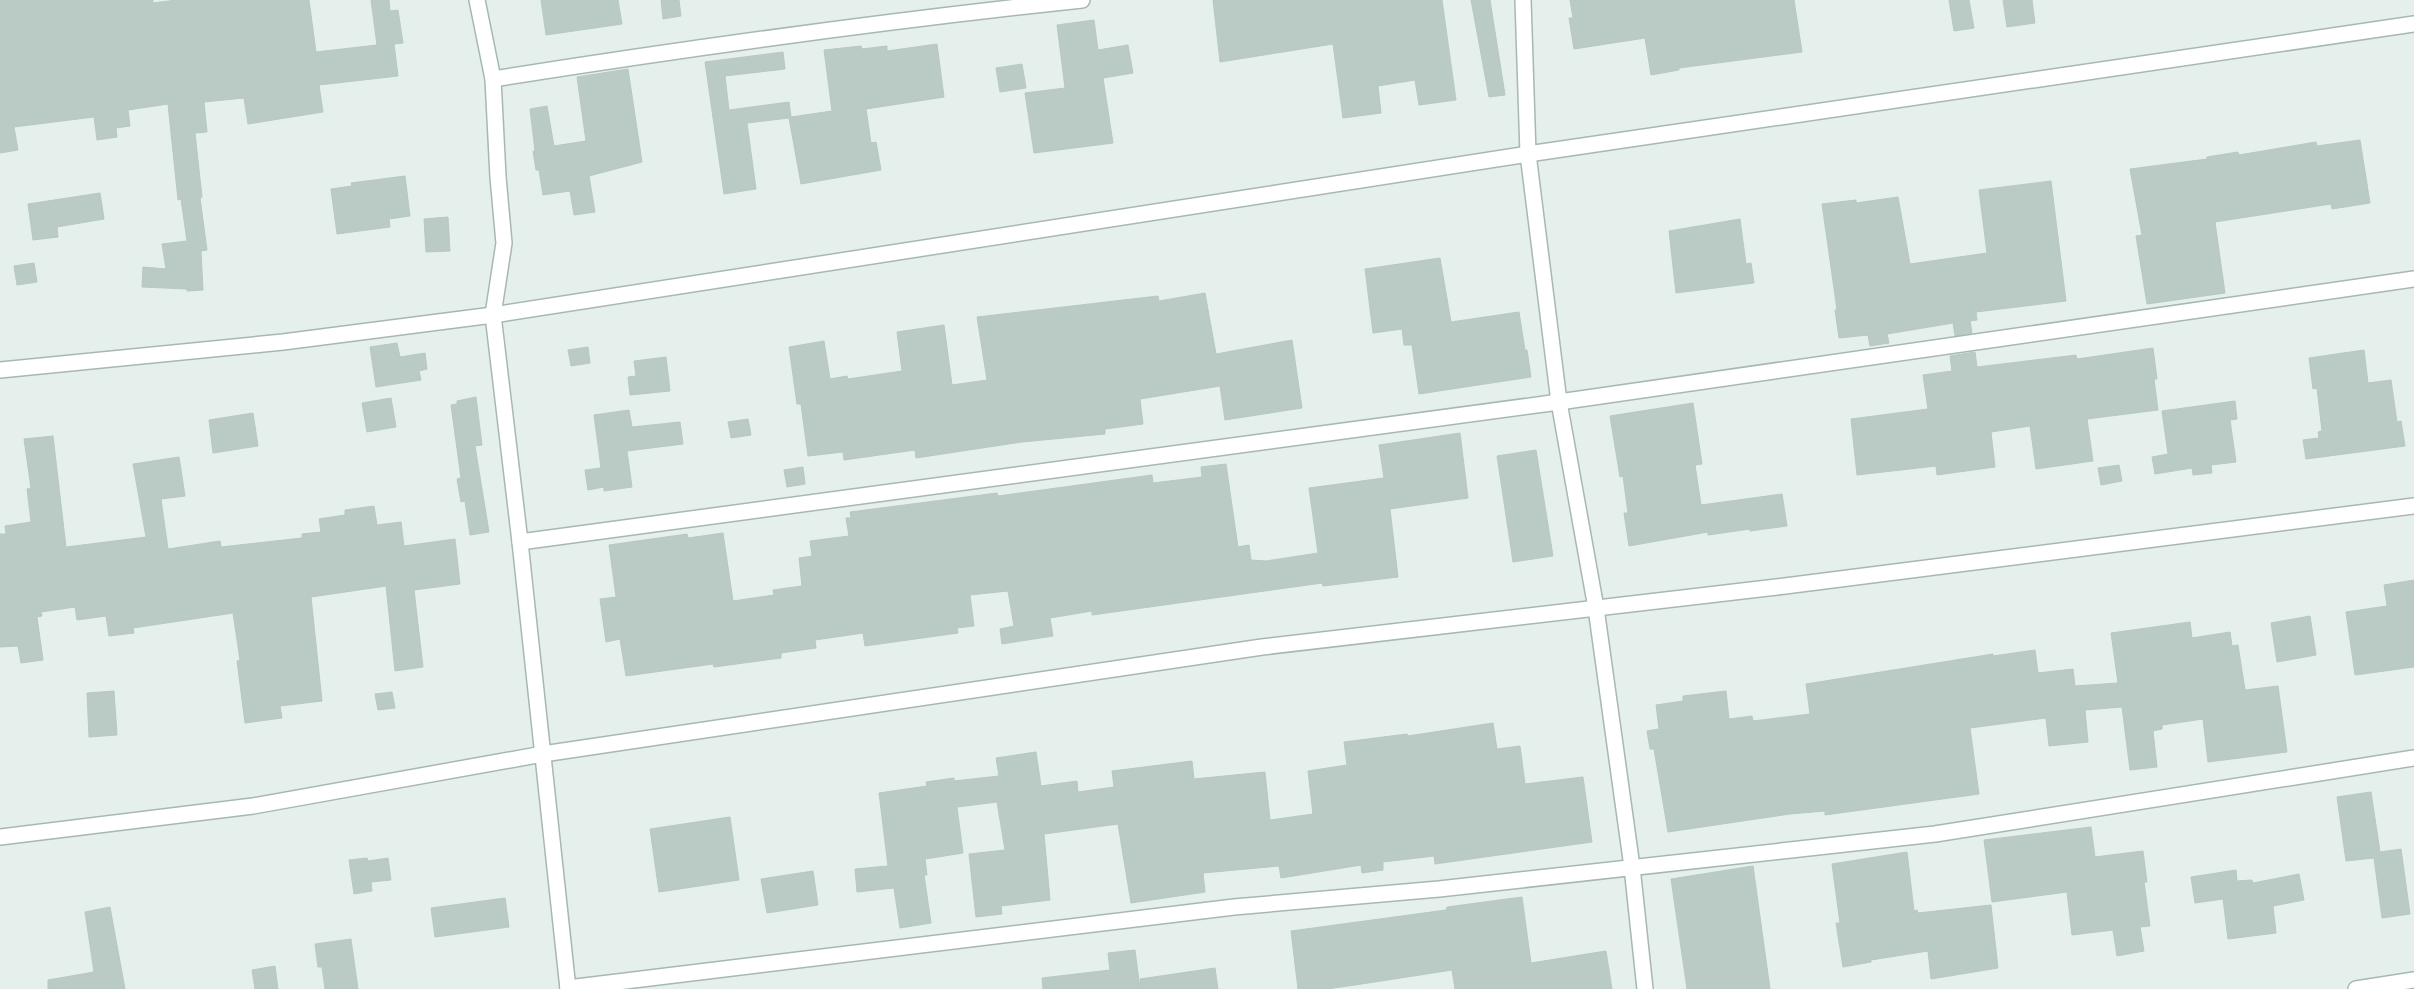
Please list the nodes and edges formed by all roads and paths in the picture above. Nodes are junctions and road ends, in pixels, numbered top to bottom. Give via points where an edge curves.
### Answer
1 (477, 0) edge
2 (1082, 0) edge
3 (1523, 0) edge
4 (2414, 24) edge
5 (493, 79) junction
6 (1528, 154) junction
7 (2414, 279) edge
8 (493, 315) junction
9 (0, 370) edge
10 (1559, 402) junction
11 (2414, 506) edge
12 (520, 542) junction
13 (1596, 608) junction
14 (543, 754) junction
15 (2414, 758) edge
16 (0, 837) edge
17 (1632, 868) junction
18 (2414, 980) edge
19 (568, 989) edge
20 (1645, 989) edge
21 (2356, 989) edge

1 - 5 street
2 - 5 street via 702,46
3 - 6 street
4 - 6 street
5 - 8 street via 504,243
6 - 8 street
6 - 10 street
7 - 10 street
8 - 9 street via 284,342
8 - 12 street
10 - 12 street
10 - 13 street
11 - 13 street
12 - 14 street
13 - 14 street via 1262,647
13 - 17 street
14 - 16 street via 253,806
14 - 19 street
15 - 17 street via 1934,834
17 - 19 street via 1234,907
17 - 20 street
18 - 21 street

